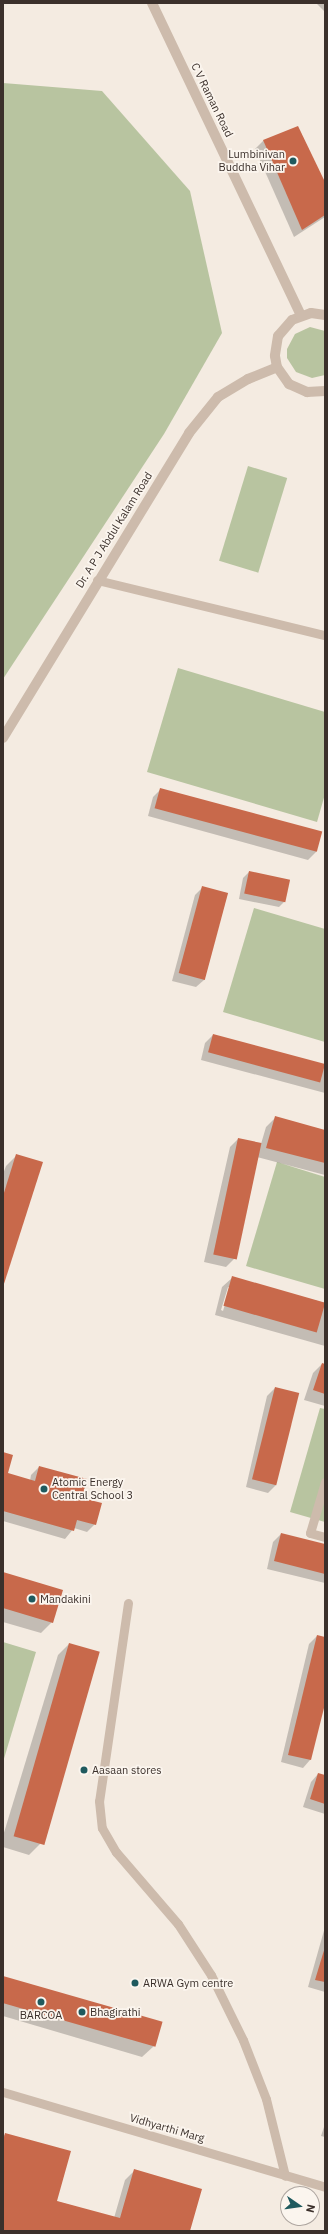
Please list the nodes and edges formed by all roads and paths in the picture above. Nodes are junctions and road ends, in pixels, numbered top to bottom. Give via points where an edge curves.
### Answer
1 (152, 3) edge
2 (301, 315) junction
3 (325, 315) edge
4 (277, 367) junction
5 (325, 391) edge
6 (97, 580) junction
7 (325, 635) edge
8 (3, 738) edge
9 (325, 1482) edge
10 (325, 1537) edge
11 (128, 1604) dead end
12 (3, 2092) edge
13 (285, 2176) junction
14 (325, 2187) edge

1 - 2 street, C V Raman Road
2 - 3 street
2 - 4 street via 288,324 278,336 275,351
4 - 5 street via 289,384 297,389 307,392
4 - 6 street, Dr. A P J Abdul Kalam Road via 248,379 218,397 189,433
6 - 7 lane
6 - 8 street, Dr. A P J Abdul Kalam Road
9 - 10 lane via 310,1533
11 - 13 lane via 99,1801 102,1828 116,1852 178,1924 211,1975 243,2040 266,2099
12 - 13 lane, Vidhyarthi Marg
13 - 14 lane, Vidhyarthi Marg

